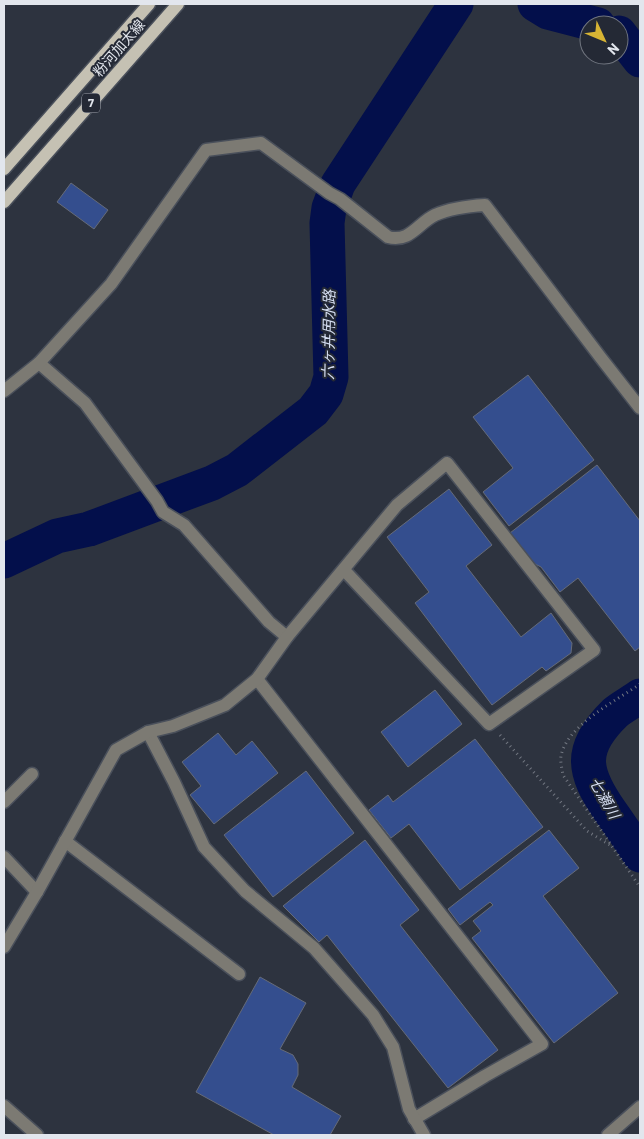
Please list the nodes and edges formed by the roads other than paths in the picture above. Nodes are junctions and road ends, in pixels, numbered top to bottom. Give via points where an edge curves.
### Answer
1 (149, 4) edge
2 (178, 4) edge
3 (4, 169) edge
4 (4, 202) edge
5 (38, 363) junction
6 (4, 391) edge
7 (640, 408) edge
8 (344, 570) junction
9 (287, 637) junction
10 (257, 679) junction
11 (148, 732) junction
12 (32, 774) dead end
13 (4, 802) edge
14 (65, 841) junction
15 (4, 857) edge
16 (37, 892) junction
17 (4, 947) edge
18 (239, 974) dead end
19 (4, 1106) edge
20 (640, 1107) edge
21 (414, 1119) junction
22 (37, 1135) edge
23 (424, 1135) edge
24 (608, 1135) edge

1 - 3 main road, 粉河加太線 / 7
2 - 4 main road, 粉河加太線 / 7
5 - 6 street
5 - 7 street via 111,284 206,150 261,143 388,237 397,240 435,215 464,206 485,205
5 - 9 street via 85,403 160,507 184,525
8 - 8 street via 396,505 447,463 594,650 489,724
8 - 9 street
9 - 10 street
10 - 11 street via 225,705 173,726
10 - 21 street via 542,1044
11 - 14 street via 116,750
11 - 21 street via 204,847 245,891 314,948 373,1015 393,1047
12 - 13 street
14 - 16 street
14 - 18 street
15 - 16 street
16 - 17 street
19 - 22 street
20 - 24 street
21 - 23 street

